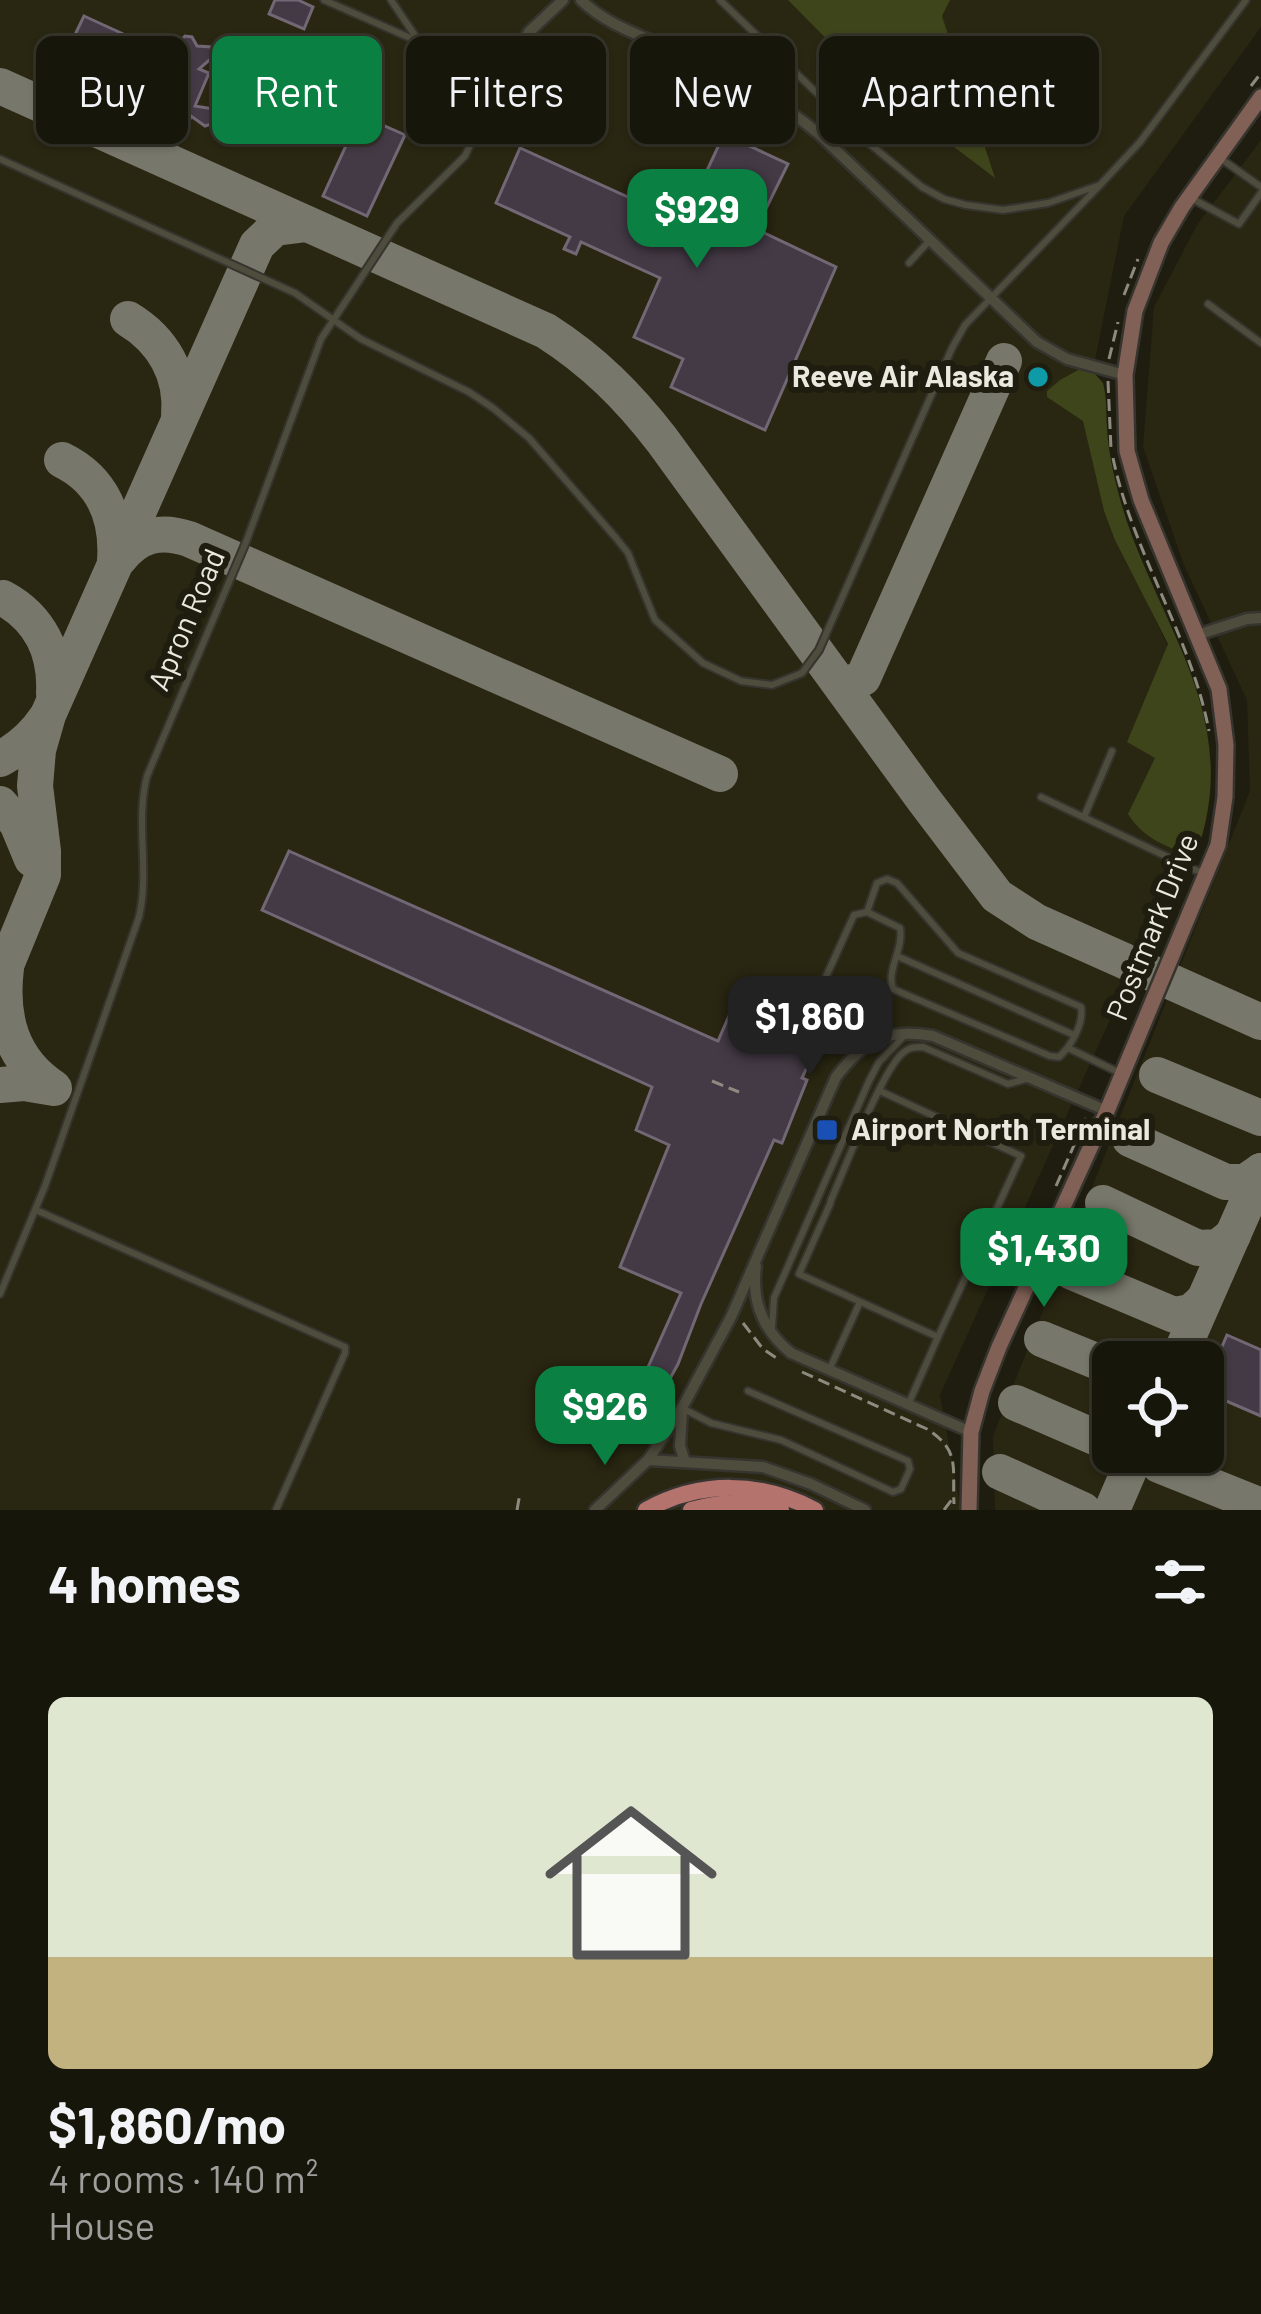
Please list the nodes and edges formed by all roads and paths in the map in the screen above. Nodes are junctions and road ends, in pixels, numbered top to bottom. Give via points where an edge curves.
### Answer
1 (324, 0) edge
2 (391, 0) edge
3 (563, 0) edge
4 (581, 0) edge
5 (720, 0) edge
6 (1246, 0) edge
7 (415, 36) edge
8 (527, 36) edge
9 (406, 38) edge
10 (1261, 73) edge
11 (1254, 94) edge
12 (471, 144) edge
13 (1217, 157) junction
14 (0, 159) edge
15 (1100, 184) junction
16 (1261, 190) edge
17 (1189, 197) junction
18 (930, 240) junction
19 (1144, 245) dead end
20 (909, 263) dead end
21 (989, 297) junction
22 (1122, 303) dead end
23 (1208, 304) dead end
24 (333, 320) junction
25 (1118, 321) dead end
26 (1261, 344) edge
27 (1107, 370) junction
28 (1125, 375) junction
29 (1261, 618) edge
30 (1197, 634) junction
31 (1210, 736) dead end
32 (1112, 751) dead end
33 (1041, 797) dead end
34 (1084, 817) junction
35 (1208, 872) junction
36 (868, 912) junction
37 (897, 956) junction
38 (801, 1032) dead end
39 (910, 1032) junction
40 (1074, 1035) junction
41 (1068, 1048) junction
42 (1123, 1074) junction
43 (1030, 1078) junction
44 (712, 1081) dead end
45 (880, 1090) junction
46 (739, 1092) dead end
47 (1100, 1108) junction
48 (1055, 1188) dead end
49 (36, 1210) junction
50 (758, 1251) junction
51 (0, 1294) edge
52 (860, 1302) junction
53 (730, 1317) junction
54 (938, 1337) junction
55 (773, 1339) junction
56 (829, 1371) junction
57 (748, 1390) dead end
58 (908, 1406) junction
59 (682, 1408) junction
60 (970, 1432) junction
61 (648, 1460) junction
62 (685, 1462) junction
63 (520, 1493) dead end
64 (953, 1498) junction
65 (275, 1510) edge
66 (517, 1510) edge
67 (595, 1510) edge
68 (646, 1510) edge
69 (691, 1510) edge
70 (781, 1510) edge
71 (815, 1510) edge
72 (865, 1510) edge
73 (944, 1510) edge
74 (954, 1510) edge
75 (969, 1510) edge

1 - 9 lane
2 - 7 lane
3 - 8 street
4 - 18 street via 819,134
5 - 15 lane via 883,156 944,199 1025,208
6 - 15 lane
10 - 11 path
11 - 13 street, Postmark Drive
12 - 24 lane, Apron Road via 397,224
13 - 16 lane
13 - 17 street, Postmark Drive
14 - 24 lane via 290,290
15 - 21 lane
16 - 17 lane via 1239,224
17 - 28 street, Postmark Drive via 1149,270
18 - 20 lane
18 - 21 street
19 - 22 path
21 - 24 lane via 952,348 822,646 805,671 767,686 694,658 655,620 628,553 513,423
21 - 27 street via 1042,346
23 - 26 lane
24 - 49 lane, Apron Road via 147,776 140,910
25 - 27 path
27 - 28 street
27 - 31 path via 1119,488 1203,699
28 - 30 street, Postmark Drive via 1126,452
29 - 30 street
30 - 35 street, Postmark Drive via 1219,689 1226,745 1219,845
32 - 34 lane
33 - 34 lane
34 - 35 lane
35 - 42 street, Postmark Drive
36 - 37 lane via 900,928
36 - 38 lane via 854,915
36 - 40 lane via 877,883 897,883 958,953 1081,1007
37 - 40 lane
37 - 41 lane via 893,989 1050,1057
39 - 43 street
39 - 50 street via 874,1040 836,1077
39 - 55 lane via 869,1081 774,1298
40 - 41 lane
41 - 42 lane
42 - 47 street, Postmark Drive
43 - 45 lane via 1008,1084 923,1047 902,1053
43 - 47 street
44 - 46 path
45 - 52 lane via 799,1274
45 - 54 lane via 1021,1156
47 - 48 path
47 - 60 street, Postmark Drive
49 - 51 lane, Apron Road
49 - 65 lane via 344,1346
50 - 53 street
50 - 55 street via 756,1300
52 - 54 lane
52 - 56 lane
53 - 59 street
53 - 64 path via 787,1365 942,1438 951,1449
54 - 58 lane
55 - 56 street
56 - 58 street
57 - 59 lane via 908,1461 901,1489
58 - 60 street
59 - 61 street
59 - 62 street
60 - 75 street, Postmark Drive
61 - 62 street
61 - 67 street
62 - 72 street via 785,1473
63 - 66 path
64 - 73 path
64 - 74 path
68 - 71 main road via 684,1493 728,1487 771,1492
69 - 70 main road via 742,1502

